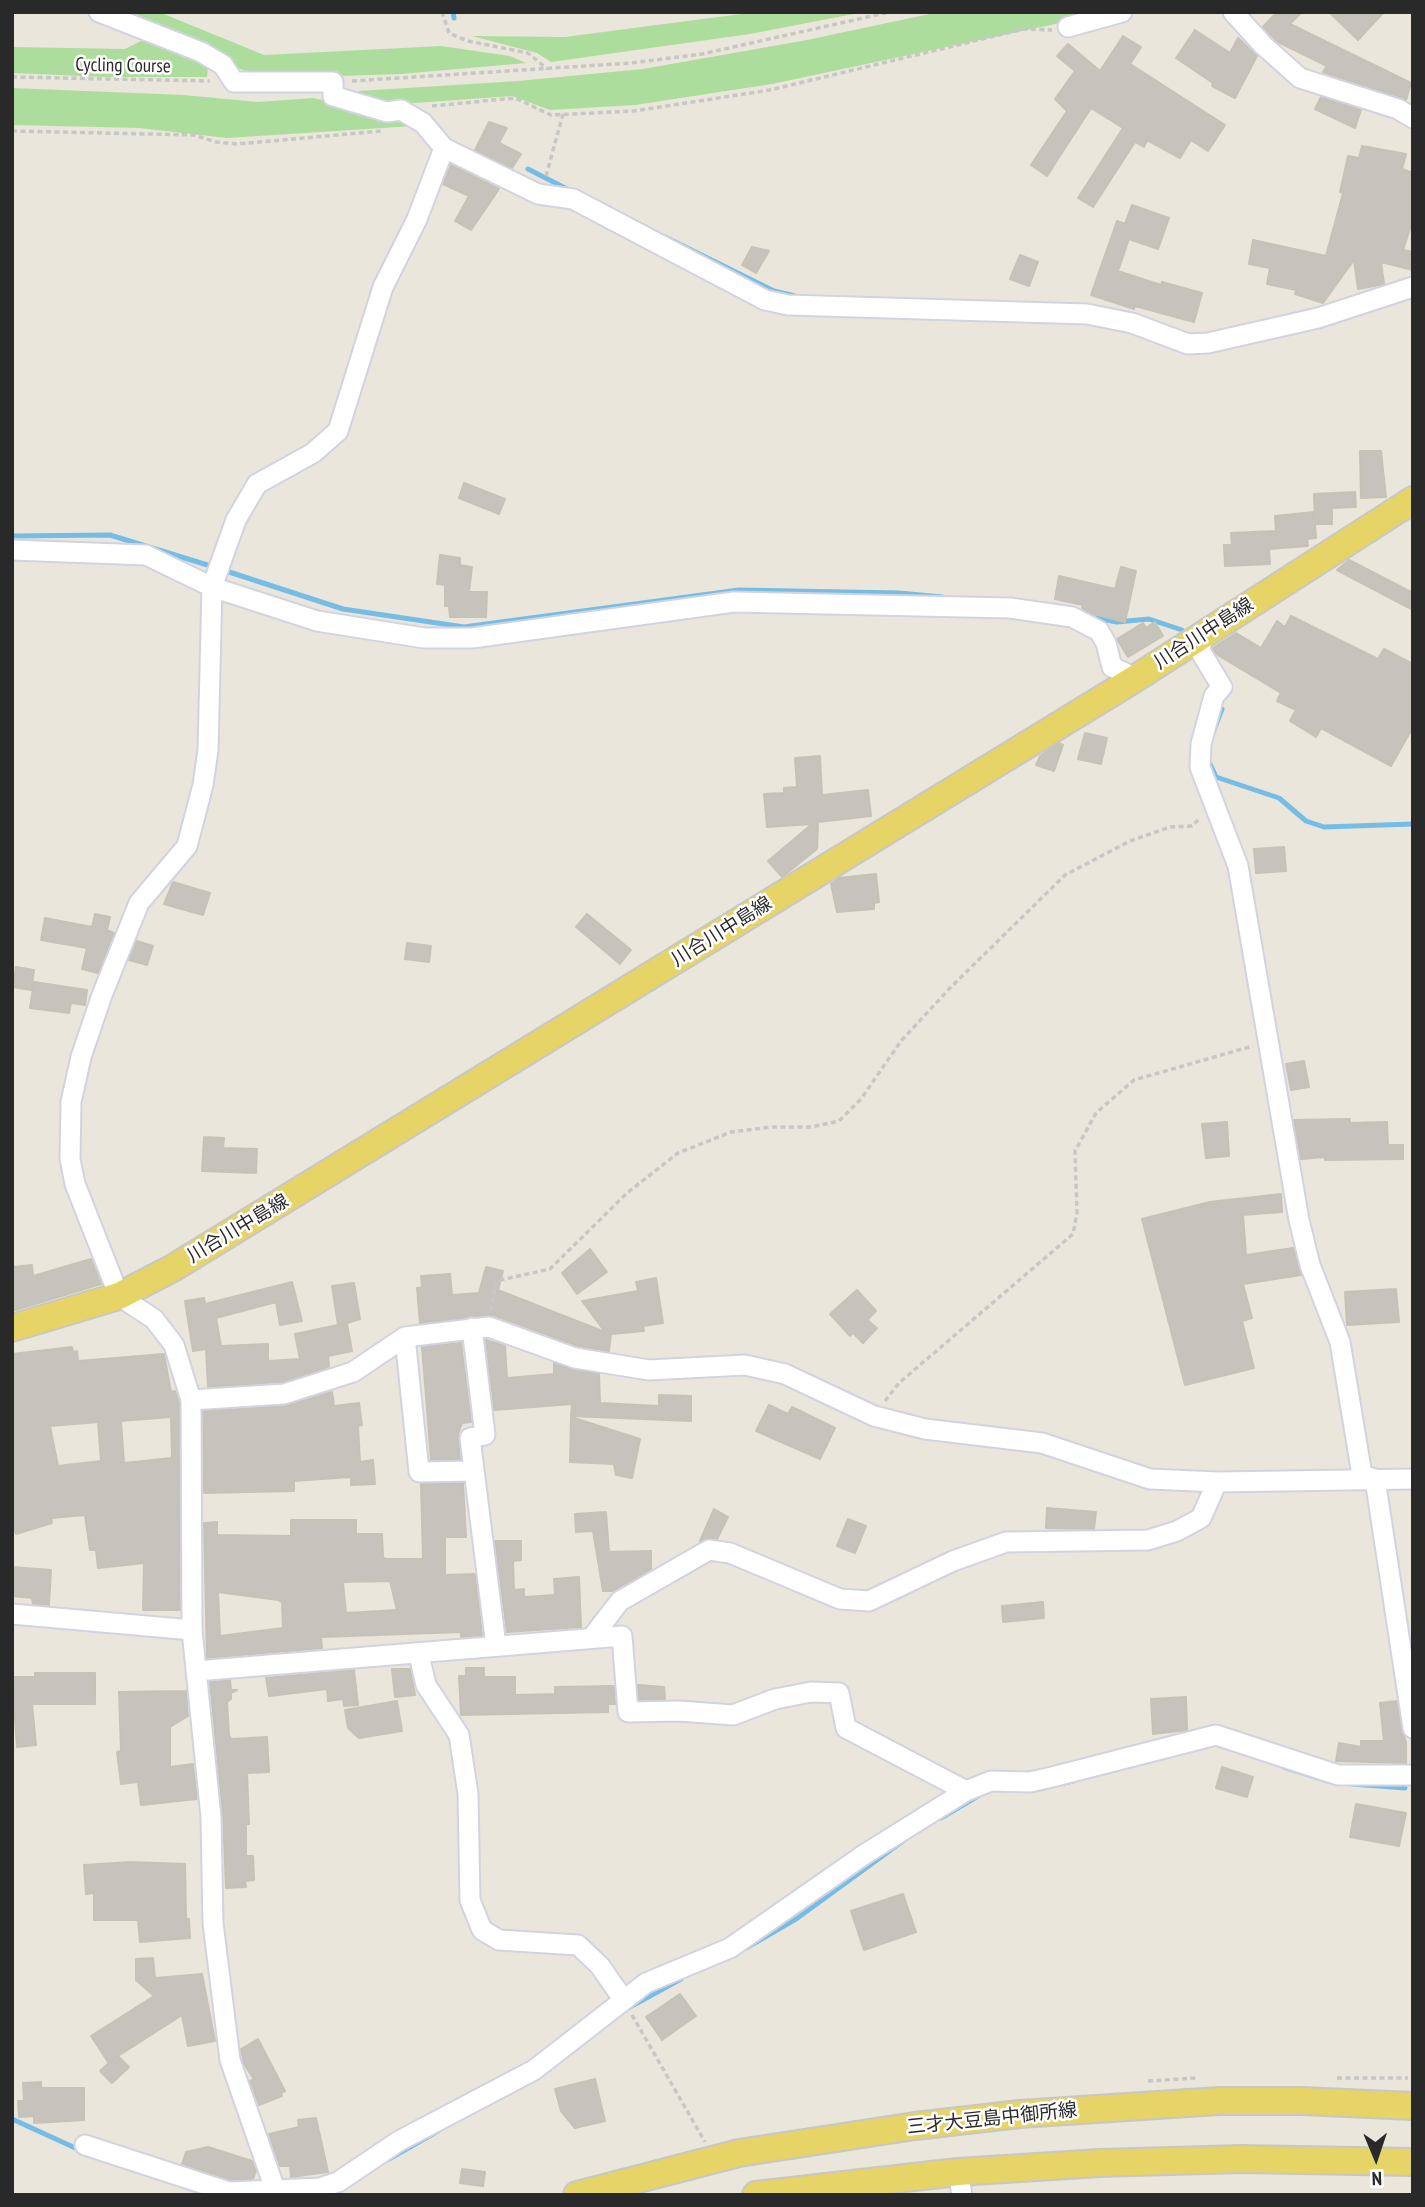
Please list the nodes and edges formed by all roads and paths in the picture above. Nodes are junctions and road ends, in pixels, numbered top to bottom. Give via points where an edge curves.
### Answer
1 (99, 12) edge
2 (442, 12) edge
3 (890, 12) edge
4 (1122, 12) edge
5 (1233, 12) edge
6 (1068, 27) joint
7 (549, 70) junction
8 (12, 77) edge
9 (233, 82) junction
10 (333, 82) junction
11 (401, 110) junction
12 (563, 114) junction
13 (1413, 118) edge
14 (392, 130) dead end
15 (12, 131) edge
16 (444, 148) junction
17 (551, 164) dead end
18 (1413, 287) edge
19 (1413, 500) edge
20 (12, 550) edge
21 (215, 575) junction
22 (1207, 632) junction
23 (1136, 678) junction
24 (1212, 793) junction
25 (1268, 1042) junction
26 (119, 1296) junction
27 (12, 1328) edge
28 (480, 1328) junction
29 (405, 1337) junction
30 (191, 1401) junction
31 (874, 1416) junction
32 (474, 1471) junction
33 (1374, 1479) junction
34 (1413, 1479) edge
35 (1217, 1482) junction
36 (12, 1614) edge
37 (191, 1630) junction
38 (593, 1636) junction
39 (496, 1646) junction
40 (419, 1655) junction
41 (197, 1671) junction
42 (1413, 1728) edge
43 (1413, 1775) edge
44 (966, 1791) junction
45 (623, 1999) junction
46 (1413, 2106) edge
47 (85, 2145) dead end
48 (712, 2160) junction
49 (1413, 2162) edge
50 (960, 2183) edge
51 (276, 2192) edge
52 (577, 2195) edge
53 (757, 2195) edge

1 - 9 street via 201,52 223,65
2 - 7 path via 449,33 528,53
3 - 7 path via 702,54
4 - 6 street
5 - 13 street via 1300,78
6 - 12 path via 1024,29 770,90 634,111
7 - 10 path
8 - 9 path, Cycling Course
9 - 10 street
10 - 11 street via 333,96 387,112
11 - 12 path via 515,99 551,115
11 - 16 street via 423,123
12 - 17 path
14 - 15 path via 238,144 194,135
16 - 18 street via 538,194 573,198 765,300 788,304 1087,314 1132,323 1188,344 1318,318
16 - 21 street via 417,219 383,287 338,431 313,453 257,484 236,520
19 - 22 main road, 川合川中島線
20 - 21 street via 146,555
21 - 23 street via 317,621 424,638 472,638 734,602 1010,608 1072,617 1099,631 1112,667
21 - 26 street via 208,750 187,846 139,903 102,995 71,1102 70,1159 75,1184
22 - 23 main road, 川合川中島線
22 - 24 street via 1199,649 1222,687 1214,696 1201,744 1199,767
23 - 26 main road, 川合川中島線 via 197,1254
24 - 25 street via 1238,866
24 - 28 path via 1207,811 1192,826 1170,827 1130,841 1066,875 901,1041 861,1099 839,1121 811,1128 730,1132 678,1153 627,1193 550,1269 496,1281
25 - 31 path via 1134,1080 1096,1114 1075,1151 1073,1234 899,1383
25 - 33 street via 1307,1254 1340,1342 1362,1475
26 - 27 main road, 川合川中島線
26 - 30 street via 154,1319 174,1345
28 - 29 street
28 - 31 street via 575,1358 649,1370 745,1365 785,1374
28 - 32 street via 485,1435 470,1438
29 - 30 street via 353,1372 284,1394
29 - 32 street via 419,1472
30 - 37 street
31 - 35 street via 925,1429 1042,1443 1150,1479
32 - 39 street
33 - 34 street
33 - 35 street
33 - 42 street
35 - 38 street via 1201,1518 1177,1531 1148,1540 1006,1542 953,1561 869,1601 840,1599 730,1553 709,1550 620,1601
36 - 37 street
37 - 41 street
38 - 39 street
38 - 44 street via 622,1636 628,1712 733,1715 775,1699 811,1692 839,1693 846,1728
39 - 40 street
40 - 41 street
40 - 45 street via 426,1685 459,1735 468,1794 470,1900 482,1930 499,1940 578,1945
41 - 51 street via 211,1817 213,1923 230,2060
43 - 44 street via 1338,1774 1216,1735 1094,1769 1030,1782 990,1782
44 - 45 street via 730,1948 646,1983
45 - 48 path via 701,2130
45 - 51 street via 534,2070 432,2122 338,2182
46 - 48 main road, 三才大豆島中御所線 via 1219,2101 1020,2114 810,2141
47 - 51 street via 229,2192
48 - 52 main road, 三才大豆島中御所線
49 - 50 main road via 1242,2159
50 - 53 main road

